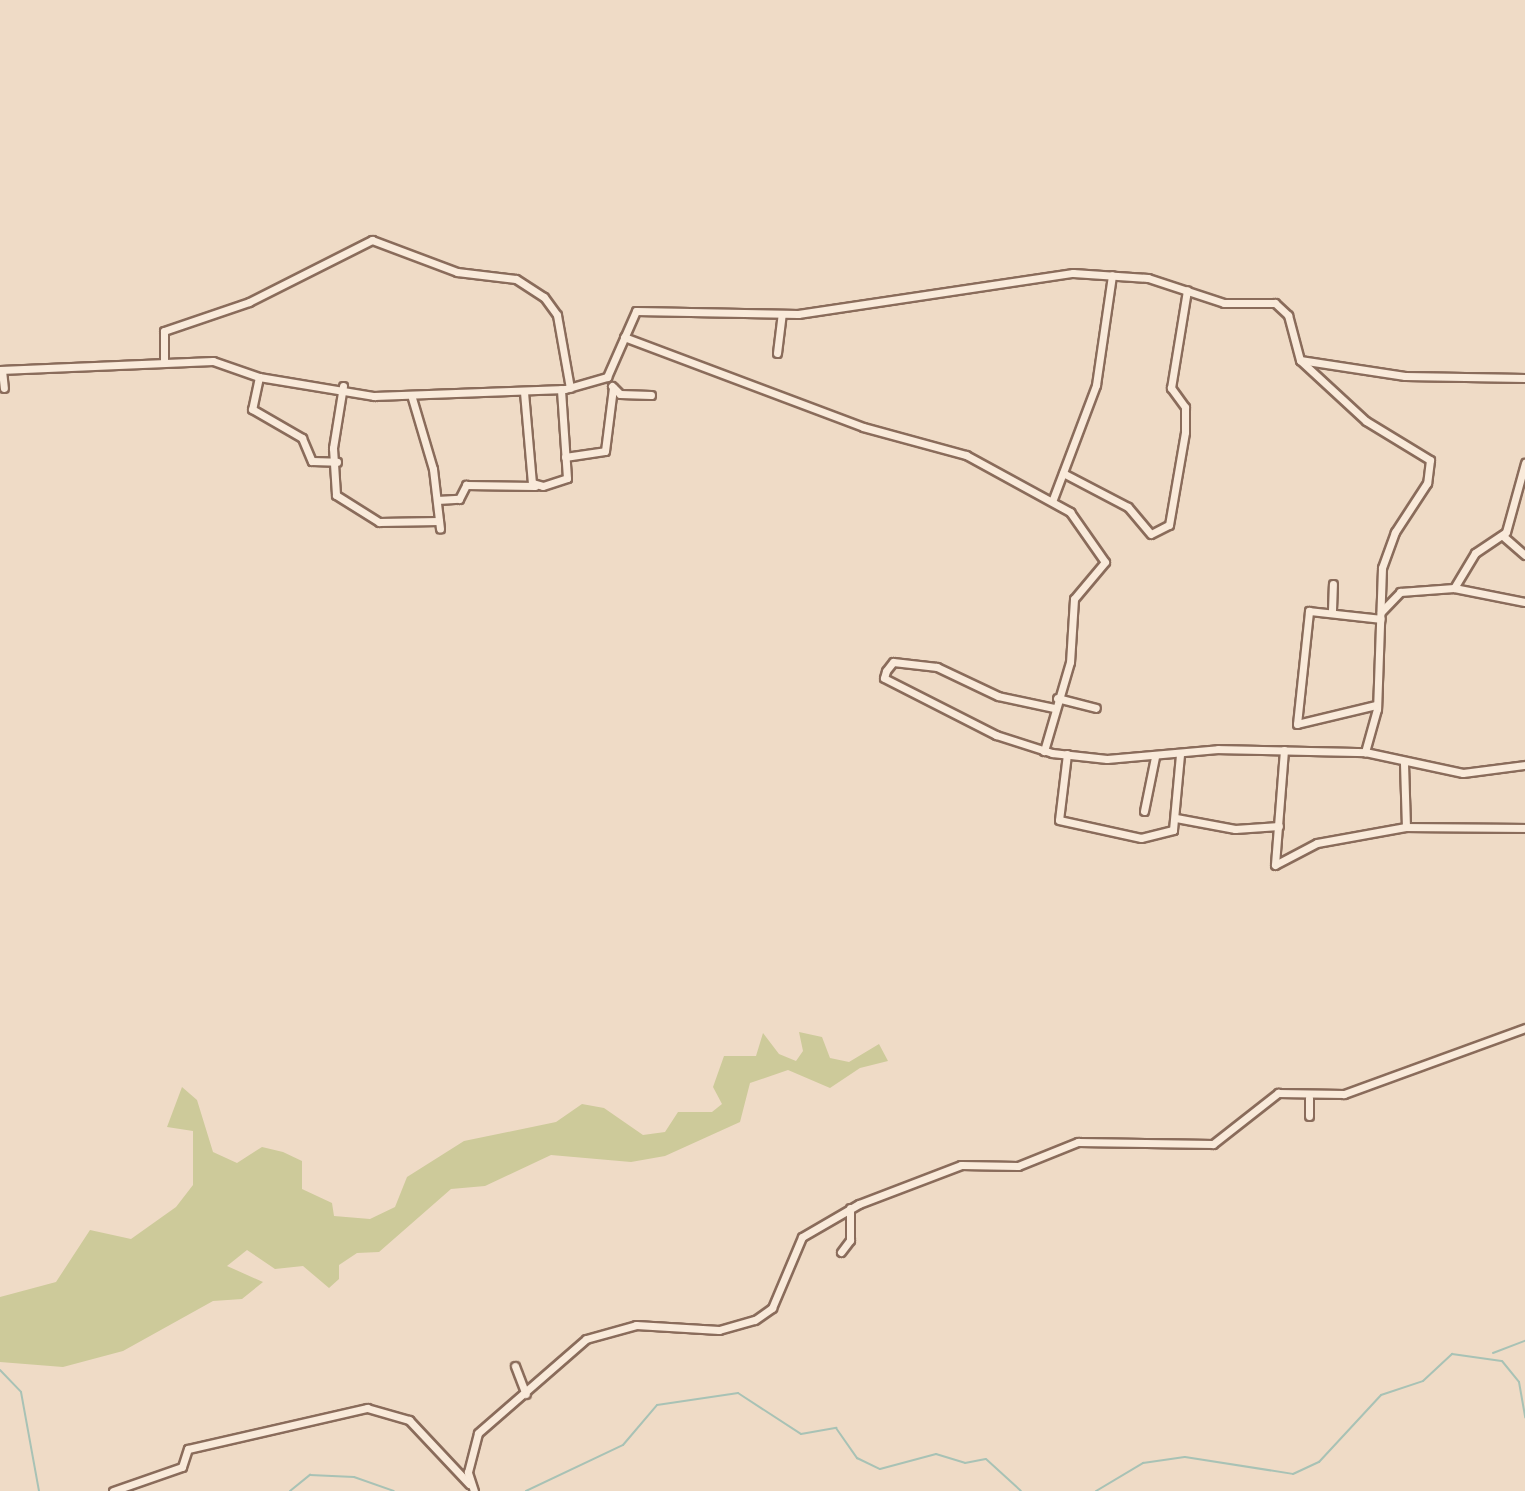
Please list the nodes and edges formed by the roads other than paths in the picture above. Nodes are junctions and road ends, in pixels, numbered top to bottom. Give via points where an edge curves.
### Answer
1 (1112, 275) junction
2 (1187, 290) junction
3 (782, 315) junction
4 (624, 337) junction
5 (777, 353) dead end
6 (1300, 360) junction
7 (164, 361) junction
8 (1, 370) edge
9 (259, 377) junction
10 (607, 377) junction
11 (1525, 378) edge
12 (343, 386) junction
13 (4, 388) dead end
14 (570, 388) junction
15 (613, 388) junction
16 (561, 389) junction
17 (524, 392) junction
18 (651, 395) dead end
19 (412, 398) junction
20 (565, 457) junction
21 (337, 462) junction
22 (1525, 463) edge
23 (1063, 473) junction
24 (535, 486) junction
25 (1053, 499) junction
26 (437, 500) junction
27 (1503, 536) junction
28 (1525, 555) edge
29 (1333, 584) dead end
30 (1454, 588) junction
31 (1525, 602) edge
32 (1332, 610) junction
33 (1381, 616) junction
34 (1057, 698) junction
35 (1376, 705) junction
36 (1054, 708) junction
37 (1096, 708) dead end
38 (1284, 750) junction
39 (1044, 751) junction
40 (1365, 752) junction
41 (1067, 754) junction
42 (1180, 754) junction
43 (1155, 757) junction
44 (1404, 762) junction
45 (1525, 765) edge
46 (1144, 811) dead end
47 (1176, 818) junction
48 (1279, 826) junction
49 (1406, 827) junction
50 (1525, 828) edge
51 (1525, 1028) edge
52 (1309, 1098) junction
53 (1309, 1116) dead end
54 (850, 1208) junction
55 (841, 1252) dead end
56 (515, 1366) dead end
57 (526, 1394) junction
58 (473, 1488) edge
59 (113, 1491) edge

1 - 2 street
1 - 3 street via 1050,274
1 - 23 street via 1108,337
2 - 6 street via 1224,303 1275,303 1288,315
2 - 23 street via 1171,385 1186,410 1184,446 1164,533 1151,534 1128,507
3 - 4 street via 636,311
3 - 5 street
4 - 10 street
4 - 25 street via 877,431 966,455
6 - 11 street via 1405,376
6 - 33 street via 1366,421 1430,460 1427,483 1385,554
7 - 8 street via 146,369
7 - 9 street via 213,361
7 - 14 street via 164,331 249,302 338,251 379,240 457,272 516,279 544,297 557,315
8 - 13 street
9 - 12 street
9 - 21 street via 252,409 300,435 312,461
10 - 14 street
10 - 15 street
12 - 19 street
12 - 21 street
14 - 16 street
15 - 18 street
15 - 20 street via 605,451
16 - 17 street
16 - 20 street
17 - 19 street
17 - 24 street
19 - 26 street
20 - 24 street via 566,479
21 - 26 street via 336,495 374,520 440,525
22 - 27 street
23 - 25 street
24 - 26 street via 466,485 459,499
25 - 34 street via 1105,562 1074,599 1071,654
27 - 28 street
27 - 30 street via 1475,553
29 - 32 street
30 - 31 street
30 - 33 street via 1400,592
32 - 33 street via 1349,620
32 - 35 street via 1315,609 1305,620 1297,724
33 - 35 street
34 - 36 street
34 - 37 street
35 - 40 street
36 - 39 street
36 - 39 street via 998,696 937,667 898,661 884,678 996,735
38 - 40 street
38 - 42 street
38 - 48 street
39 - 41 street
40 - 44 street
41 - 43 street
41 - 47 street via 1059,820 1141,838 1170,834
42 - 43 street
42 - 47 street
43 - 46 street
44 - 45 street via 1463,773
44 - 49 street
47 - 48 street via 1235,829
48 - 49 street via 1277,865 1317,843
49 - 50 street
51 - 52 street via 1381,1084
52 - 53 street
52 - 54 street via 1278,1093 1213,1144 1078,1142 1018,1166 961,1165
54 - 55 street via 850,1240
54 - 57 street via 802,1237 772,1308 755,1320 719,1330 636,1325 604,1331
56 - 57 street
57 - 58 street via 478,1433
58 - 59 street via 409,1420 367,1408 188,1449 182,1467

